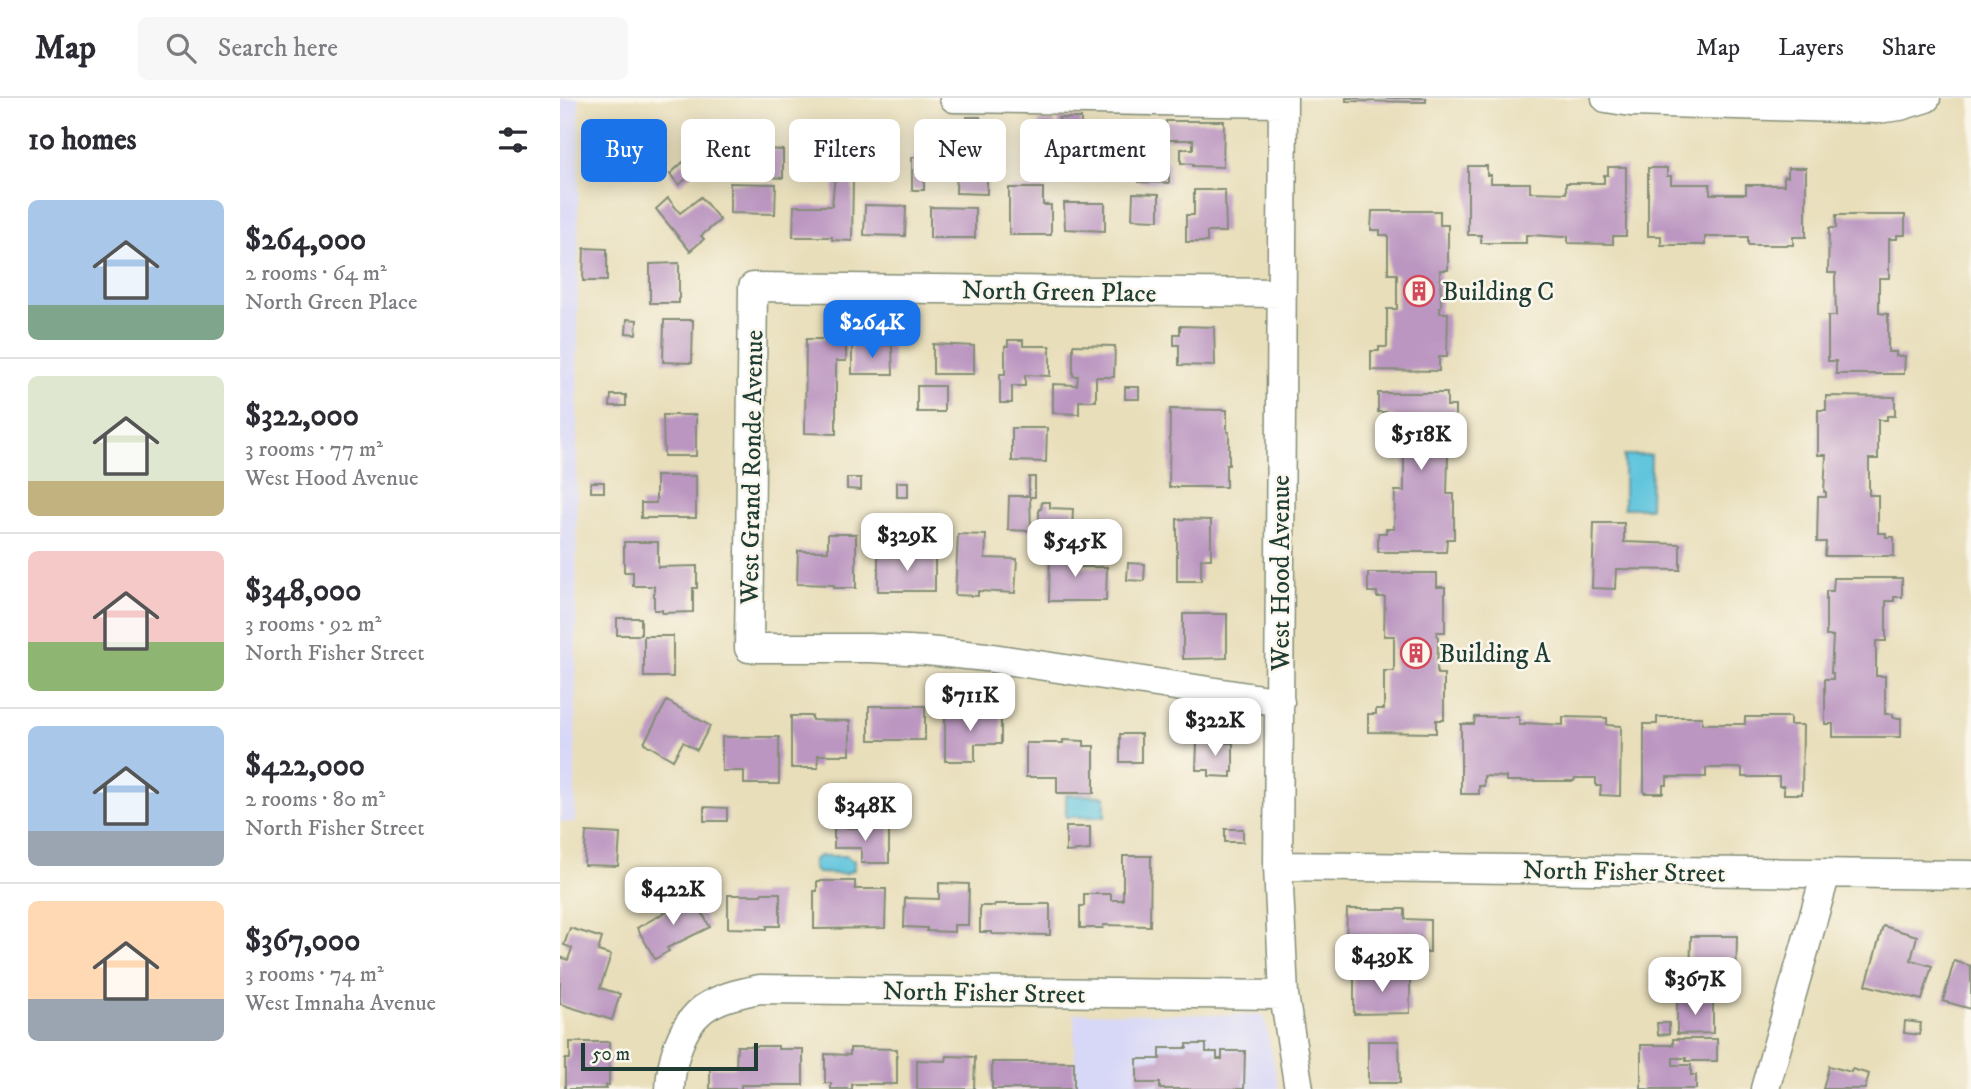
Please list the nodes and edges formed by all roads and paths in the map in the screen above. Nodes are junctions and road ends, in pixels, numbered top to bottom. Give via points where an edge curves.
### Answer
1 (954, 98) edge
2 (1606, 98) edge
3 (1921, 98) edge
4 (1283, 100) edge
5 (753, 287) joint
6 (1282, 293) junction
7 (1279, 702) junction
8 (1278, 866) junction
9 (1826, 873) junction
10 (1971, 875) edge
11 (1284, 995) junction
12 (670, 1089) edge
13 (1299, 1089) edge
14 (1765, 1089) edge

1 - 4 street
2 - 3 street via 1877,109
4 - 6 street, West Hood Avenue
5 - 6 street, North Green Place
5 - 7 street, West Grand Ronde Avenue via 749,648 928,651
6 - 7 street, West Hood Avenue
7 - 8 street, West Hood Avenue
8 - 9 street, North Fisher Street
8 - 11 street, West Hood Avenue
9 - 10 street, North Fisher Street
9 - 14 street
11 - 12 street, North Fisher Street via 760,989 735,994 692,1021 674,1058
11 - 13 street, West Hood Avenue

